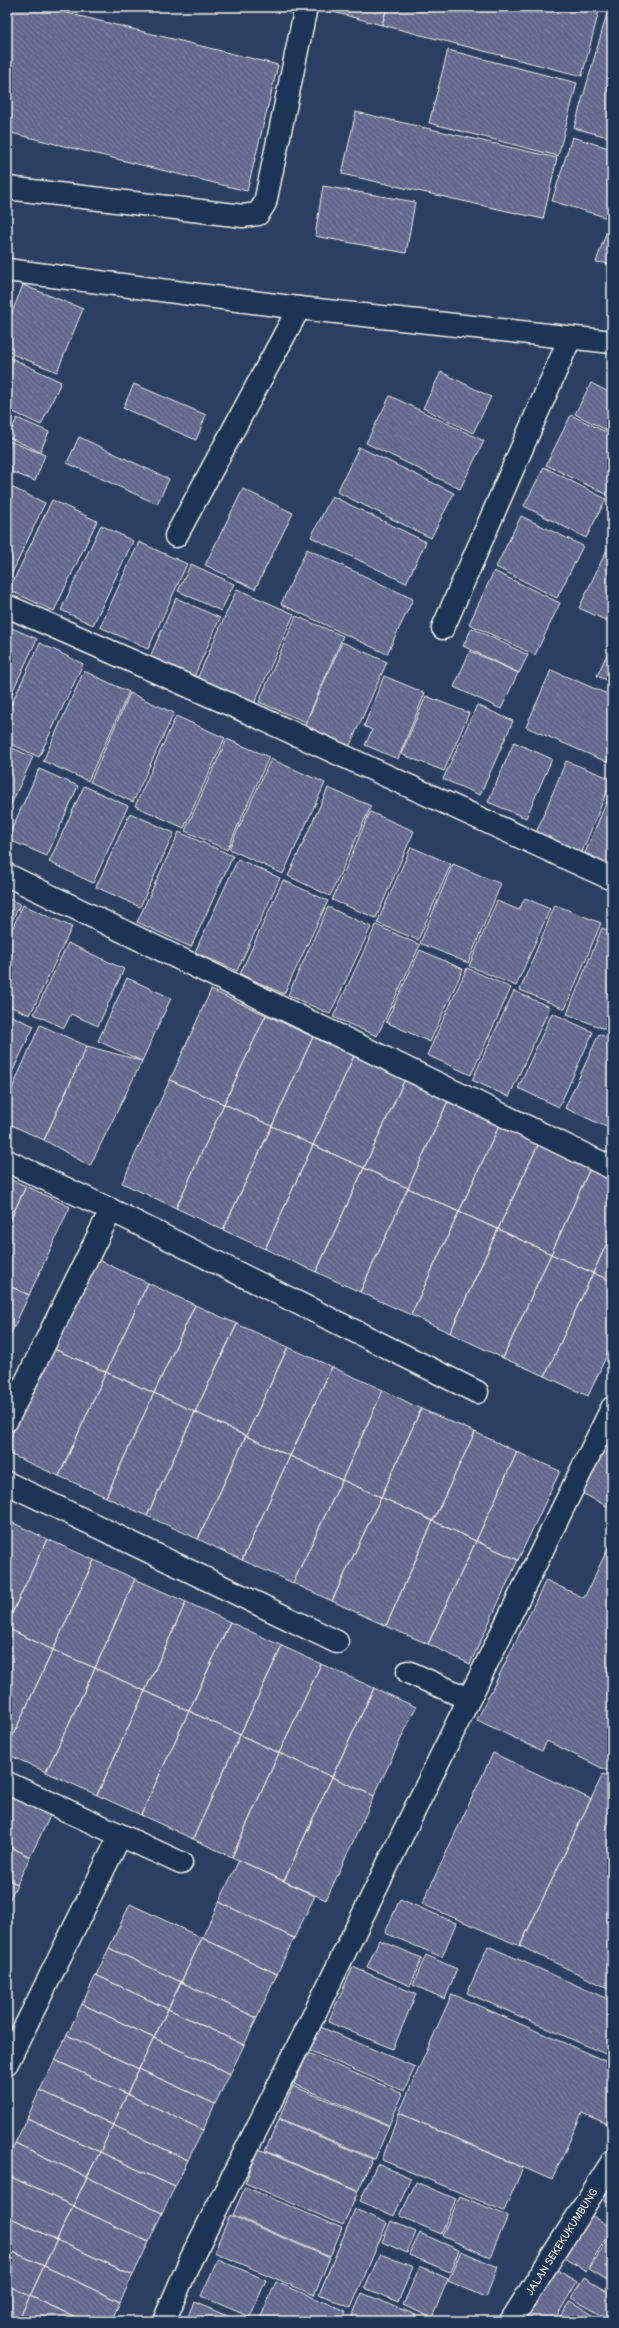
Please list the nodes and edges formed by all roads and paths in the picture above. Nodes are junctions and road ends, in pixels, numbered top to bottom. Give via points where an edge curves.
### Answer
1 (306, 7) edge
2 (7, 188) edge
3 (7, 270) edge
4 (300, 308) junction
5 (570, 338) junction
6 (612, 342) edge
7 (176, 536) dead end
8 (7, 606) edge
9 (443, 628) dead end
10 (7, 875) edge
11 (612, 879) edge
12 (7, 1161) edge
13 (612, 1168) edge
14 (111, 1210) junction
15 (477, 1392) dead end
16 (612, 1408) edge
17 (7, 1420) edge
18 (7, 1483) edge
19 (337, 1642) dead end
20 (408, 1672) dead end
21 (469, 1699) junction
22 (7, 1783) edge
23 (120, 1836) junction
24 (181, 1863) dead end
25 (7, 2063) edge
26 (612, 2162) edge
27 (164, 2321) edge
28 (512, 2321) edge

1 - 2 street via 265,203 258,214 243,216
3 - 4 street
4 - 5 street
4 - 7 street
5 - 6 street
5 - 9 street
8 - 11 street via 245,711
10 - 13 street
12 - 14 street
14 - 15 street
14 - 17 street
16 - 21 street
18 - 19 street
20 - 21 street
21 - 27 street via 190,2261
22 - 23 street
23 - 24 street
23 - 25 street
26 - 28 street, JALAN SEKEKUKUMBUNG

